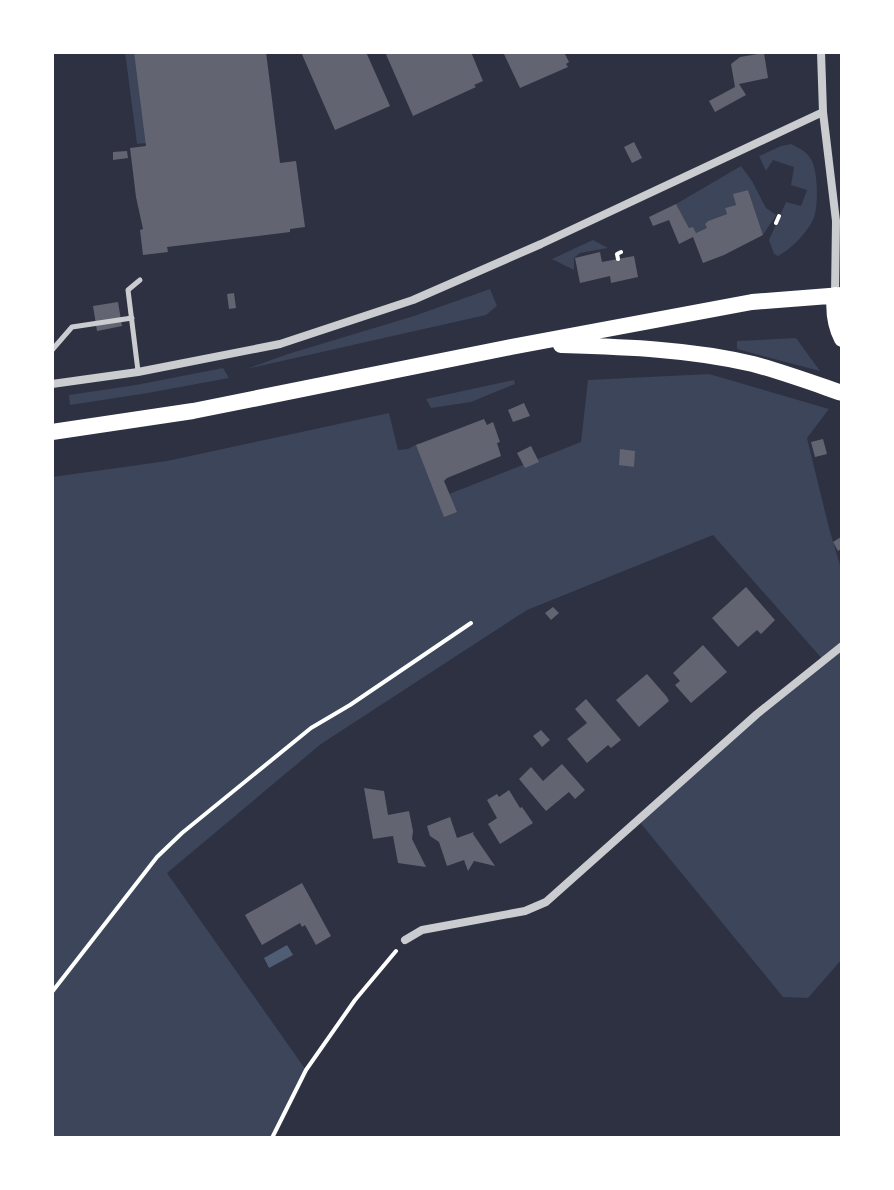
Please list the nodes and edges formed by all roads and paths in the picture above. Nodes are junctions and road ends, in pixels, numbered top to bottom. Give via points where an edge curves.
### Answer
1 (821, 52) edge
2 (823, 112) junction
3 (779, 216) dead end
4 (776, 223) dead end
5 (621, 252) dead end
6 (618, 259) dead end
7 (140, 280) dead end
8 (838, 295) edge
9 (132, 318) junction
10 (842, 339) edge
11 (528, 344) junction
12 (52, 350) edge
13 (138, 372) junction
14 (52, 384) edge
15 (842, 393) edge
16 (52, 432) edge
17 (471, 623) dead end
18 (842, 646) edge
19 (405, 940) joint
20 (52, 992) edge
21 (272, 1138) edge

1 - 2 street
2 - 8 street via 836,221
2 - 13 street via 413,300 280,344
3 - 4 path
5 - 6 path
7 - 9 lane via 128,290
8 - 10 main road via 833,309
8 - 11 main road via 752,302
9 - 12 lane via 72,327
9 - 13 lane
11 - 15 main road via 686,353 753,365
11 - 16 main road via 193,411
13 - 14 street
17 - 20 path via 311,728 182,833 157,857
18 - 19 street via 757,714 546,902 525,911 422,930
19 - 21 path via 306,1070

